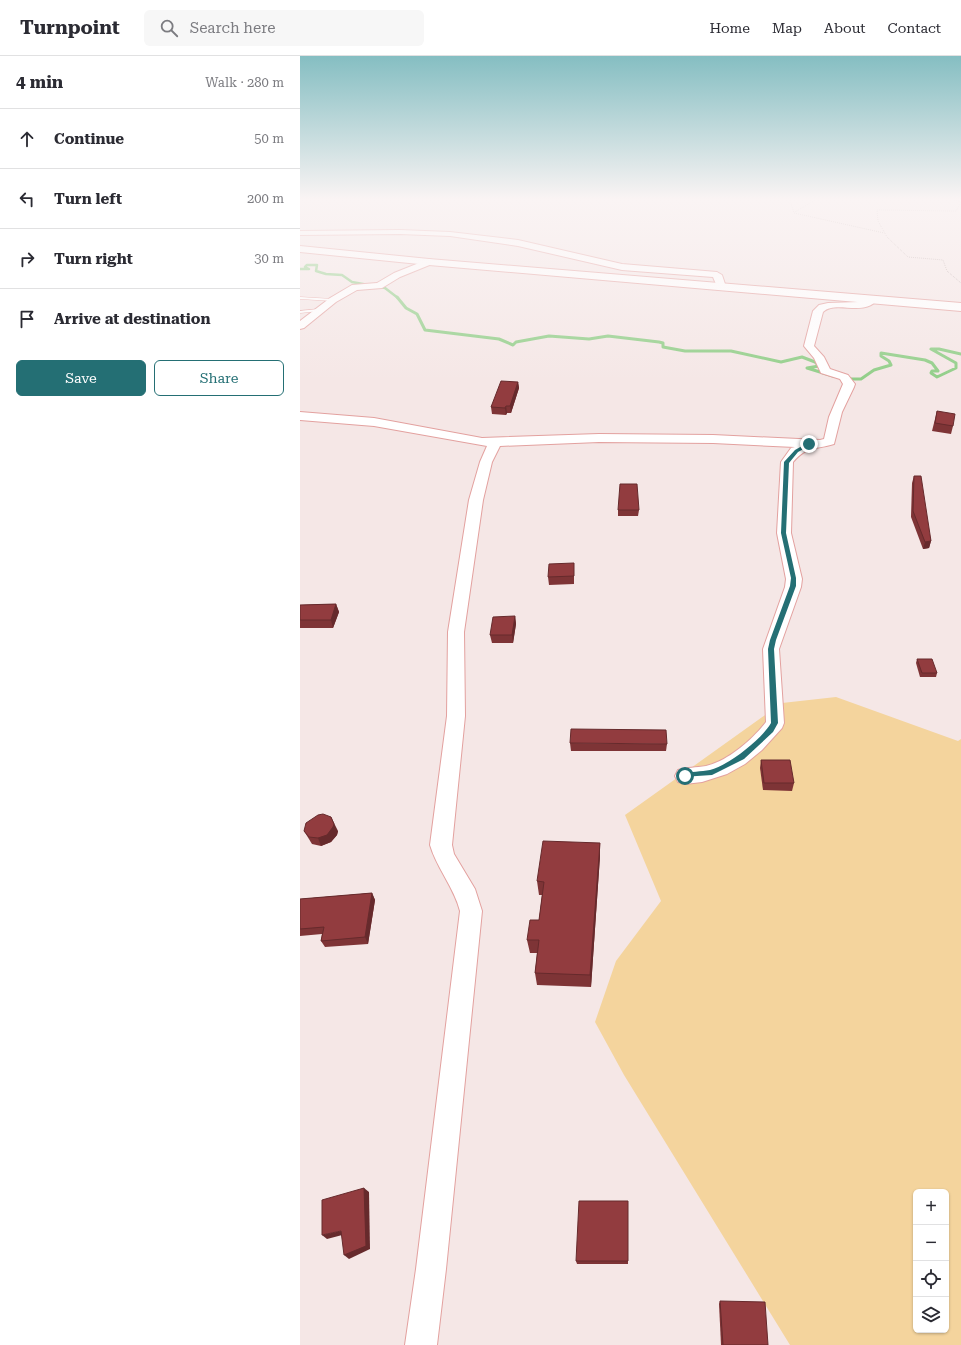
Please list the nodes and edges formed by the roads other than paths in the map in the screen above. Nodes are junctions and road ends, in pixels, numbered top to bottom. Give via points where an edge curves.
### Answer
1 (411, 260) edge
2 (592, 260) edge
3 (429, 262) junction
4 (721, 287) junction
5 (300, 298) edge
6 (333, 300) junction
7 (872, 300) junction
8 (961, 307) edge
9 (318, 310) junction
10 (300, 312) edge
11 (300, 326) edge
12 (300, 416) edge
13 (495, 442) junction
14 (809, 444) junction
15 (685, 776) dead end
16 (421, 1345) edge

1 - 3 main road
2 - 4 street via 622,267 717,275
3 - 4 main road
3 - 6 street via 397,275 379,286 355,287
4 - 7 main road
5 - 6 lane
6 - 9 street
7 - 8 main road
7 - 14 street via 864,306 824,306 818,311 809,346 819,357 826,371 844,378 849,388 839,405 830,441
9 - 10 lane
9 - 11 street
12 - 13 street via 374,422 482,442
13 - 14 street via 599,438 713,439
13 - 16 street via 486,462 476,500 456,632 456,716 441,845 444,856 467,896 471,911
14 - 15 street via 796,451 787,462 784,533 794,578 771,649 775,723 742,757 712,772

